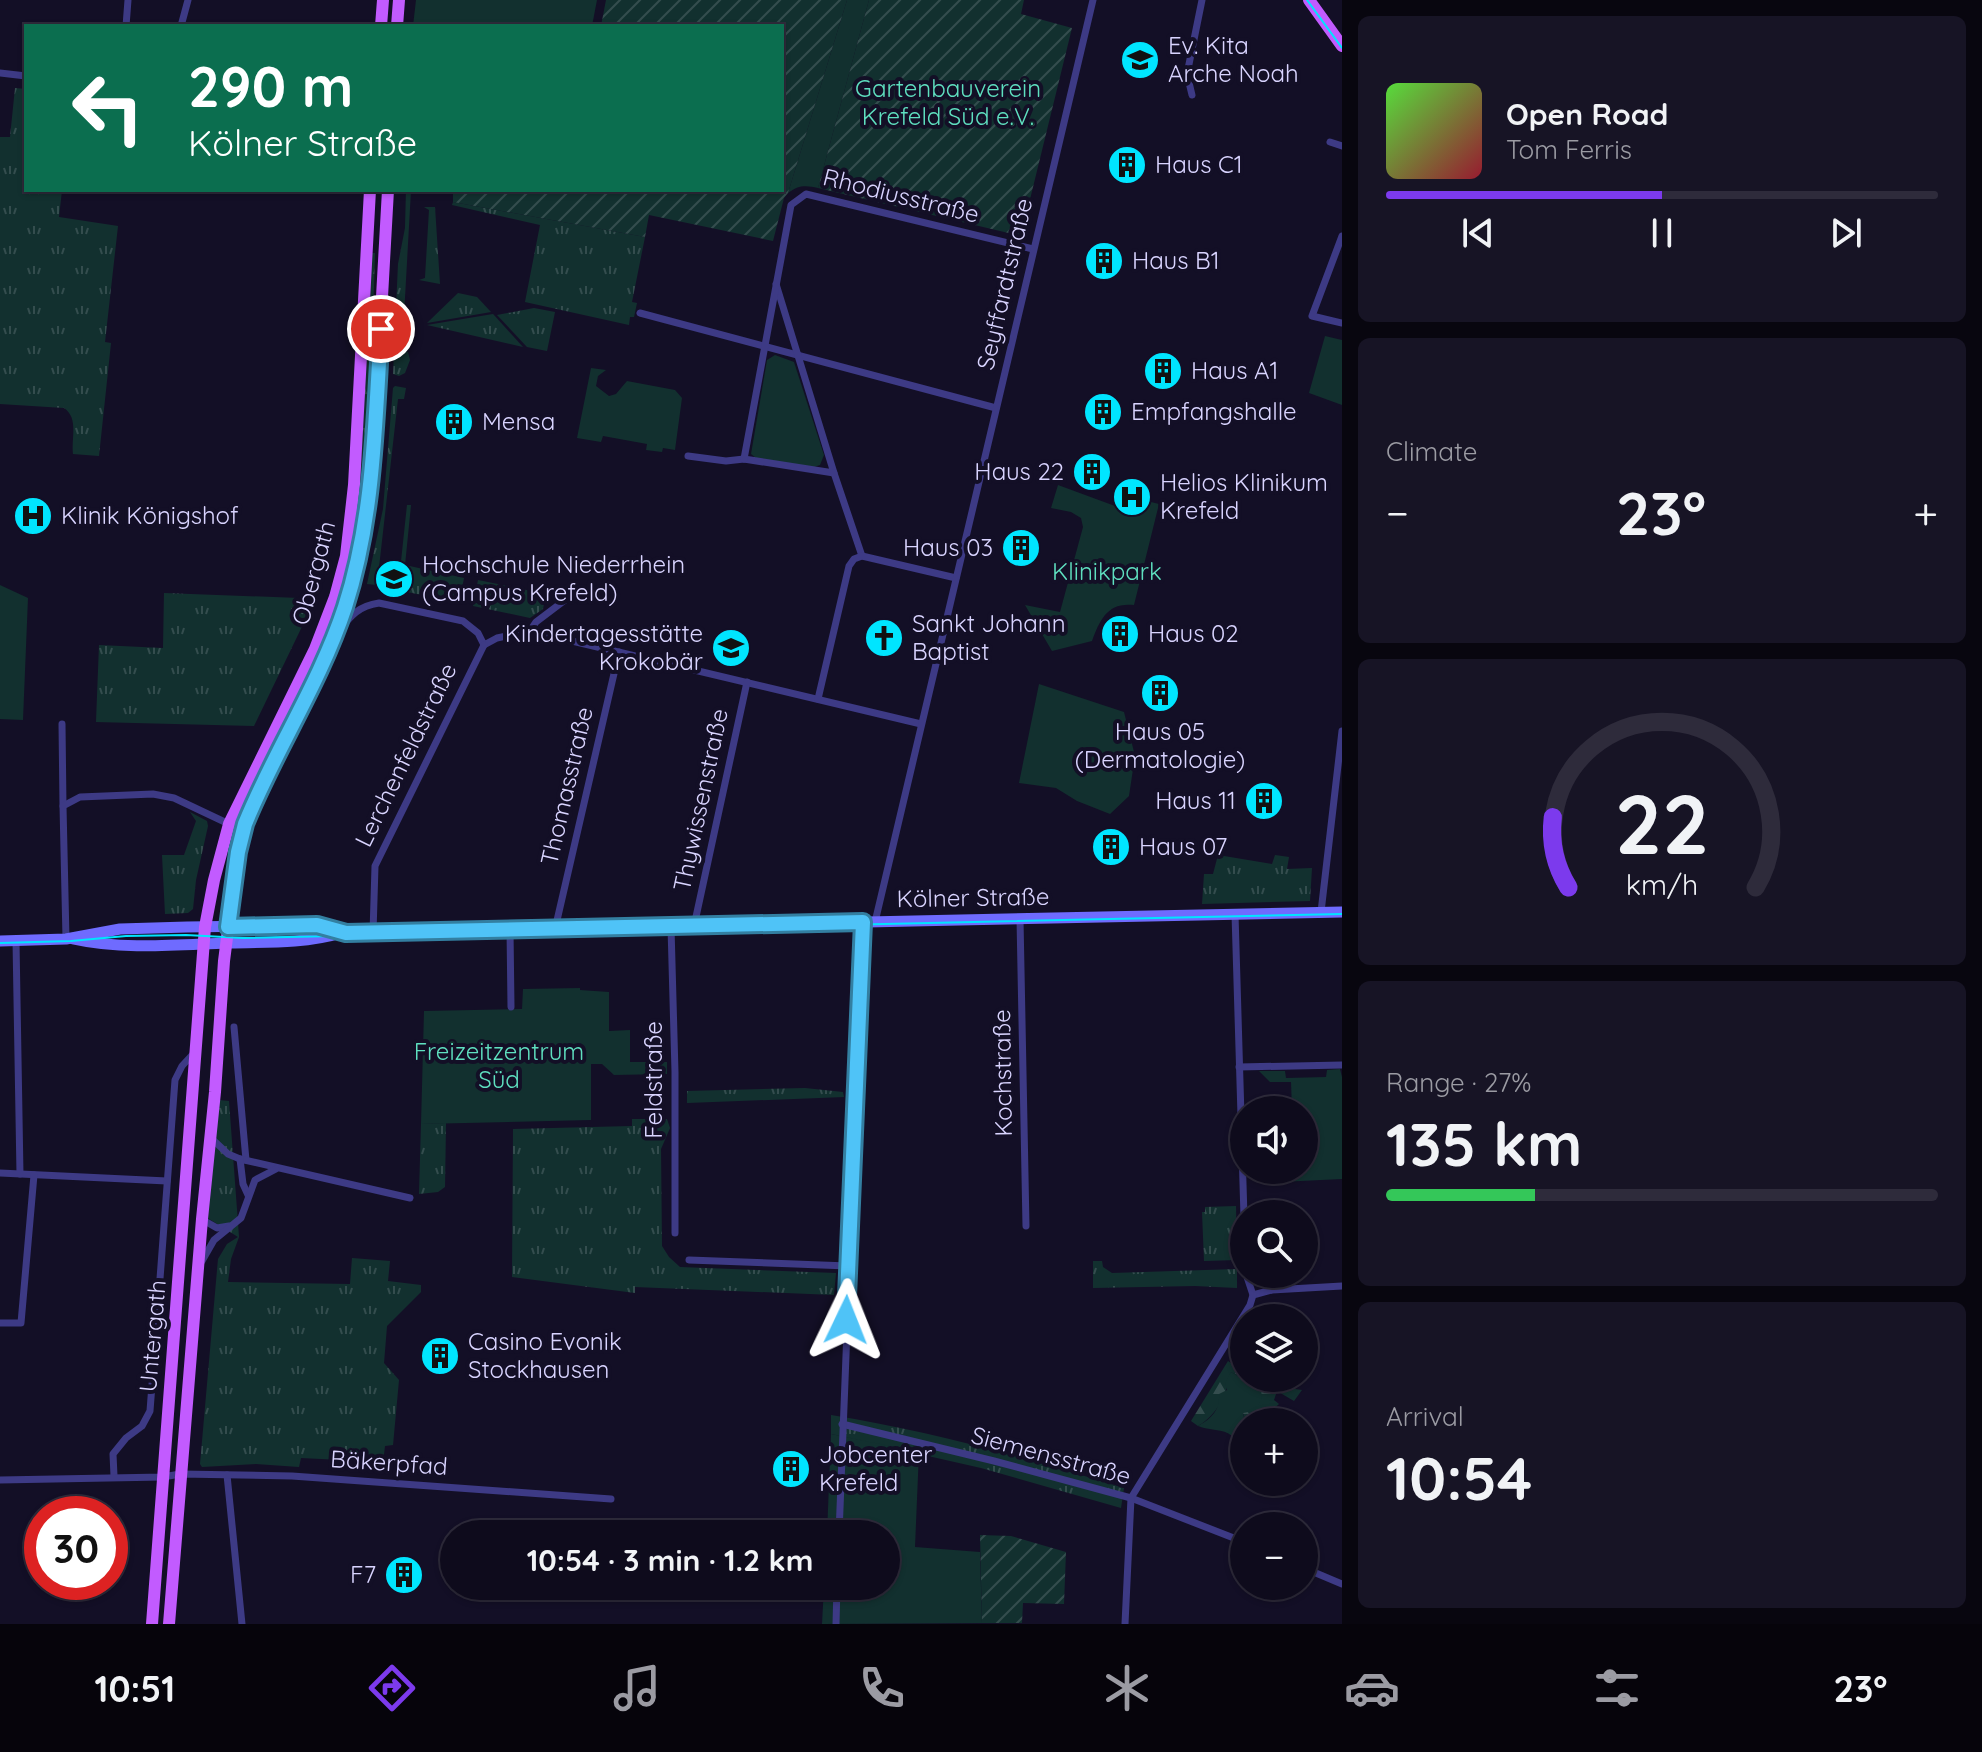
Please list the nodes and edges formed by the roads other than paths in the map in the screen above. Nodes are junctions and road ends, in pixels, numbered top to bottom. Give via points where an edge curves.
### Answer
1 (128, 0) edge
2 (188, 0) edge
3 (383, 0) edge
4 (399, 0) edge
5 (1093, 0) edge
6 (1202, 0) edge
7 (1309, 0) edge
8 (126, 24) edge
9 (182, 24) edge
10 (381, 24) edge
11 (397, 24) edge
12 (1342, 46) edge
13 (0, 73) edge
14 (24, 76) edge
15 (1192, 95) dead end
16 (1330, 142) dead end
17 (1342, 146) edge
18 (370, 192) edge
19 (388, 192) edge
20 (1342, 236) edge
21 (1033, 249) junction
22 (775, 283) junction
23 (640, 313) dead end
24 (1342, 323) edge
25 (764, 345) junction
26 (798, 356) junction
27 (996, 408) junction
28 (688, 456) dead end
29 (744, 459) junction
30 (834, 473) junction
31 (862, 556) junction
32 (956, 578) junction
33 (577, 591) dead end
34 (530, 631) junction
35 (332, 640) junction
36 (484, 645) junction
37 (619, 652) junction
38 (747, 682) junction
39 (818, 699) junction
40 (62, 724) dead end
41 (921, 724) junction
42 (1342, 731) edge
43 (63, 806) junction
44 (229, 824) junction
45 (1321, 912) junction
46 (1342, 912) edge
47 (1235, 914) junction
48 (1020, 919) junction
49 (869, 922) junction
50 (694, 926) junction
51 (205, 927) junction
52 (228, 927) junction
53 (671, 927) junction
54 (555, 929) junction
55 (510, 930) junction
56 (341, 933) junction
57 (373, 933) junction
58 (70, 939) junction
59 (0, 941) edge
60 (16, 941) junction
61 (226, 943) junction
62 (203, 944) junction
63 (511, 1007) dead end
64 (234, 1027) dead end
65 (196, 1051) junction
66 (1342, 1065) edge
67 (1239, 1067) junction
68 (209, 1135) junction
69 (243, 1160) junction
70 (276, 1169) junction
71 (0, 1173) edge
72 (20, 1174) junction
73 (34, 1175) junction
74 (187, 1180) junction
75 (167, 1181) junction
76 (249, 1197) junction
77 (410, 1198) dead end
78 (1243, 1200) edge
79 (202, 1219) junction
80 (231, 1226) junction
81 (1026, 1226) dead end
82 (675, 1233) dead end
83 (689, 1260) dead end
84 (848, 1266) junction
85 (197, 1274) junction
86 (1342, 1286) edge
87 (1251, 1288) edge
88 (1253, 1295) junction
89 (0, 1323) edge
90 (842, 1424) junction
91 (180, 1474) junction
92 (227, 1475) junction
93 (114, 1476) junction
94 (163, 1477) junction
95 (0, 1480) edge
96 (1131, 1498) junction
97 (611, 1499) dead end
98 (839, 1520) edge
99 (1230, 1537) edge
100 (1318, 1574) edge
101 (1342, 1584) edge
102 (837, 1600) edge
103 (152, 1624) edge
104 (169, 1624) edge
105 (242, 1624) edge
106 (836, 1624) edge
107 (1125, 1624) edge

1 - 8 street
2 - 9 street
3 - 10 main road
4 - 11 main road
5 - 21 street, Seyffardtstraße
6 - 15 street via 1187,74
7 - 12 main road
13 - 14 street
16 - 17 street
18 - 44 main road, Obergath via 346,556 315,649
19 - 35 main road, Obergath via 371,488 360,554
20 - 24 street via 1312,316
21 - 22 street, Rhodiusstraße via 806,194 791,205
21 - 27 street, Seyffardtstraße
22 - 25 street
22 - 26 street
23 - 25 street
25 - 26 street
25 - 29 street
26 - 27 street
26 - 30 street
27 - 32 street, Seyffardtstraße
28 - 29 street
29 - 30 street
30 - 31 street
31 - 32 street
31 - 39 street via 849,566
32 - 41 street, Seyffardtstraße
33 - 34 street
34 - 36 street
34 - 37 street
35 - 36 street via 355,611 379,603 463,621
35 - 52 main road, Obergath via 245,824
36 - 57 street, Lerchenfeldstraße via 375,866
37 - 38 street
37 - 54 street, Thomasstraße
38 - 39 street
38 - 50 street, Thywissenstraße
39 - 41 street
40 - 43 street
41 - 49 street, Seyffardtstraße
42 - 45 street
43 - 44 street via 80,797 153,794
43 - 58 street
44 - 51 main road, Obergath
45 - 46 main road, Kölner Straße
45 - 47 main road, Kölner Straße
47 - 48 main road, Kölner Straße
47 - 67 street
48 - 49 main road, Kölner Straße
48 - 81 street, Kochstraße
49 - 50 main road, Kölner Straße
49 - 84 street, Seyffardtstraße
50 - 53 main road, Kölner Straße
51 - 52 main road, Kölner Straße
51 - 58 main road, Kölner Straße via 120,929
51 - 62 main road, Obergath
52 - 56 main road, Kölner Straße via 317,925
52 - 61 main road, Obergath
53 - 54 main road, Kölner Straße
53 - 82 street, Feldstraße
54 - 55 main road, Kölner Straße
55 - 57 main road, Kölner Straße
55 - 63 street
56 - 57 main road, Kölner Straße
56 - 61 main road, Kölner Straße via 317,940
58 - 60 main road, Kölner Straße
58 - 62 main road, Kölner Straße via 99,945
59 - 60 main road, Kölner Straße
60 - 72 street
61 - 62 main road, Kölner Straße
61 - 68 main road, Untergath
62 - 65 main road, Untergath
64 - 69 street
65 - 74 main road, Untergath
65 - 75 street, Untergath via 175,1080
66 - 67 street
67 - 78 street
68 - 69 street via 228,1154
68 - 79 main road, Untergath
69 - 70 street
69 - 76 street
70 - 76 street, Untergath via 255,1180
70 - 77 street
71 - 72 street
72 - 73 street
73 - 75 street
73 - 89 street via 21,1323
74 - 79 main road via 190,1201
74 - 94 main road, Untergath
75 - 93 street, Untergath via 150,1411 113,1454
76 - 80 street, Untergath via 241,1218
79 - 80 street via 217,1228
79 - 85 main road, Untergath
80 - 85 street, Untergath via 206,1251
83 - 84 street
84 - 90 street, Seyffardtstraße
85 - 91 main road, Untergath
86 - 88 street
87 - 88 street
88 - 96 street
90 - 96 street, Siemensstraße
90 - 98 street, Seyffardtstraße
91 - 92 street, Bäkerpfad
91 - 94 street, Bäkerpfad
91 - 104 main road, Untergath
92 - 97 street, Bäkerpfad
92 - 105 street
93 - 94 street, Bäkerpfad
93 - 95 street, Bäkerpfad
94 - 103 main road, Untergath
96 - 99 street, Siemensstraße
96 - 107 street
100 - 101 street
102 - 106 street

